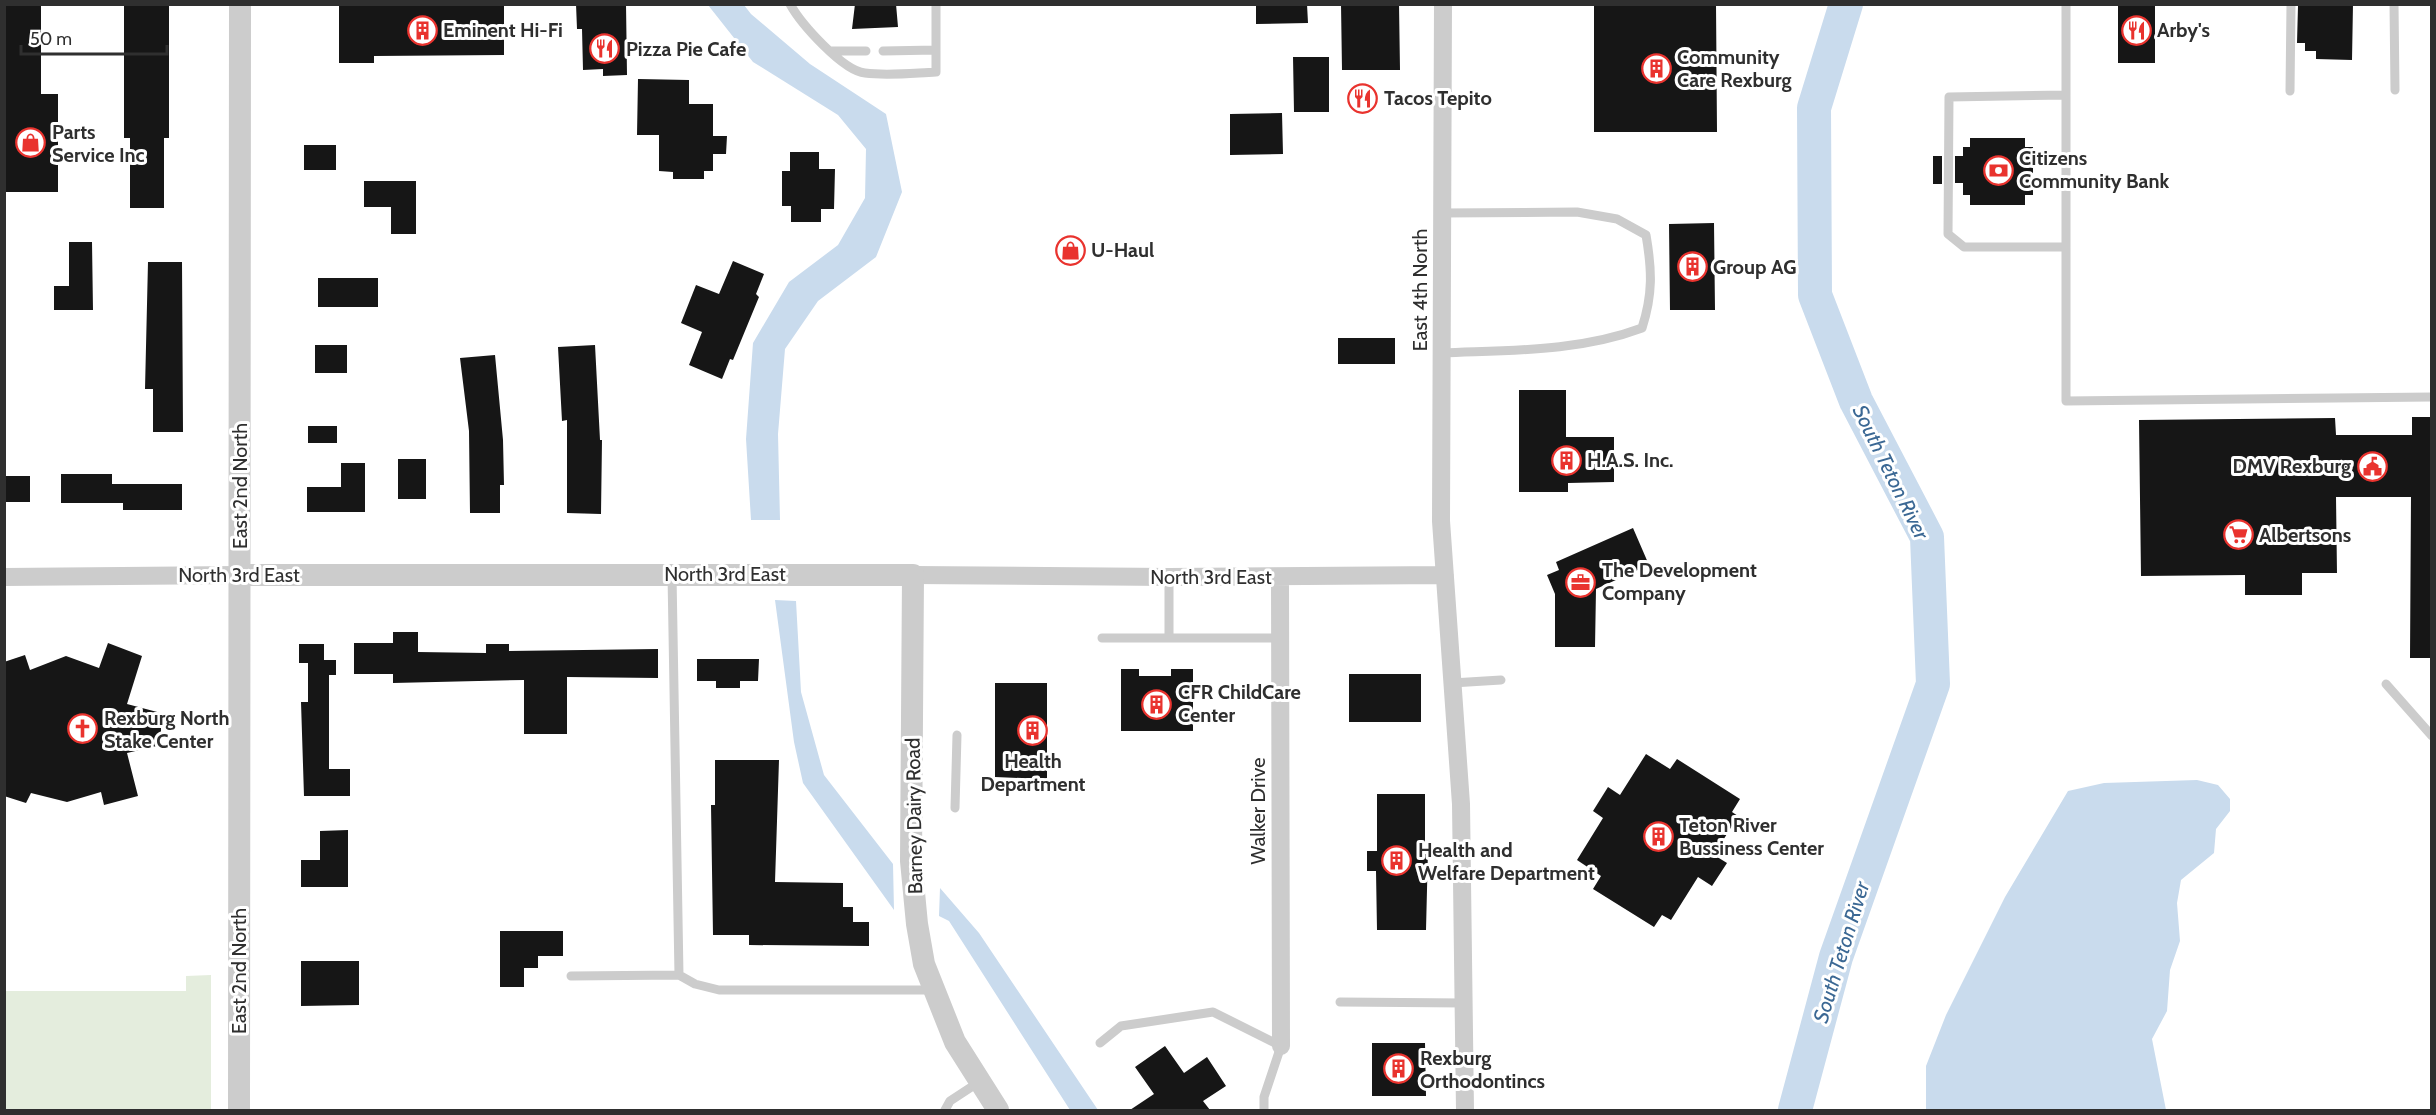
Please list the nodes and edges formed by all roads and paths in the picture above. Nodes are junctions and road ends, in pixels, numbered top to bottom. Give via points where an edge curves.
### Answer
1 (240, 4) edge
2 (790, 4) edge
3 (936, 4) edge
4 (1443, 4) edge
5 (2066, 4) edge
6 (2291, 4) edge
7 (2394, 4) edge
8 (936, 50) junction
9 (830, 51) junction
10 (866, 51) dead end
11 (883, 51) dead end
12 (2394, 90) dead end
13 (2290, 91) dead end
14 (2066, 94) junction
15 (1442, 213) junction
16 (2066, 247) junction
17 (1442, 353) junction
18 (2432, 397) edge
19 (672, 574) junction
20 (913, 574) junction
21 (1445, 574) junction
22 (239, 575) junction
23 (4, 577) edge
24 (1169, 577) junction
25 (1280, 577) junction
26 (1102, 638) dead end
27 (1169, 638) junction
28 (1280, 638) junction
29 (1501, 680) dead end
30 (1452, 683) junction
31 (2386, 684) dead end
32 (957, 735) dead end
33 (2432, 736) edge
34 (955, 808) dead end
35 (680, 975) junction
36 (571, 976) dead end
37 (933, 990) junction
38 (1340, 1002) dead end
39 (1464, 1003) junction
40 (1100, 1043) dead end
41 (1281, 1046) junction
42 (979, 1082) junction
43 (239, 1110) edge
44 (945, 1110) edge
45 (998, 1110) edge
46 (1264, 1110) edge
47 (1465, 1110) edge

1 - 22 street, East 2nd North
2 - 9 lane via 809,33
3 - 8 lane
4 - 15 street, East 4th North
5 - 14 lane
6 - 13 lane
7 - 12 lane
8 - 9 lane via 936,72 873,73 862,73
8 - 11 lane
9 - 10 lane
14 - 16 lane
14 - 16 lane via 1949,97 1948,234 1964,247
15 - 17 street, East 4th North
15 - 17 lane via 1577,212 1617,219 1647,235 1651,299 1642,328 1612,339 1576,346
16 - 18 lane via 2066,401
17 - 21 street, East 4th North via 1441,521
19 - 20 street, North 3rd East
19 - 22 street, North 3rd East
19 - 35 lane
20 - 24 street, North 3rd East
20 - 37 street, Barney Dairy Road via 911,861 917,924
21 - 25 street, North 3rd East
21 - 30 street, East 4th North
22 - 23 street, North 3rd East
22 - 43 street, East 2nd North
24 - 25 street, North 3rd East
24 - 27 lane
25 - 28 street, Walker Drive
26 - 27 lane
27 - 28 lane
28 - 41 street, Walker Drive
29 - 30 lane
30 - 39 street, East 4th North via 1461,804
31 - 33 lane
32 - 34 lane
35 - 36 lane
35 - 37 lane via 695,984 719,990
37 - 42 street, Barney Dairy Road via 955,1042
38 - 39 lane
39 - 47 street, East 4th North
40 - 41 lane via 1121,1026 1213,1012
41 - 46 lane via 1264,1097
42 - 44 lane via 950,1101
42 - 45 street, Barney Dairy Road

